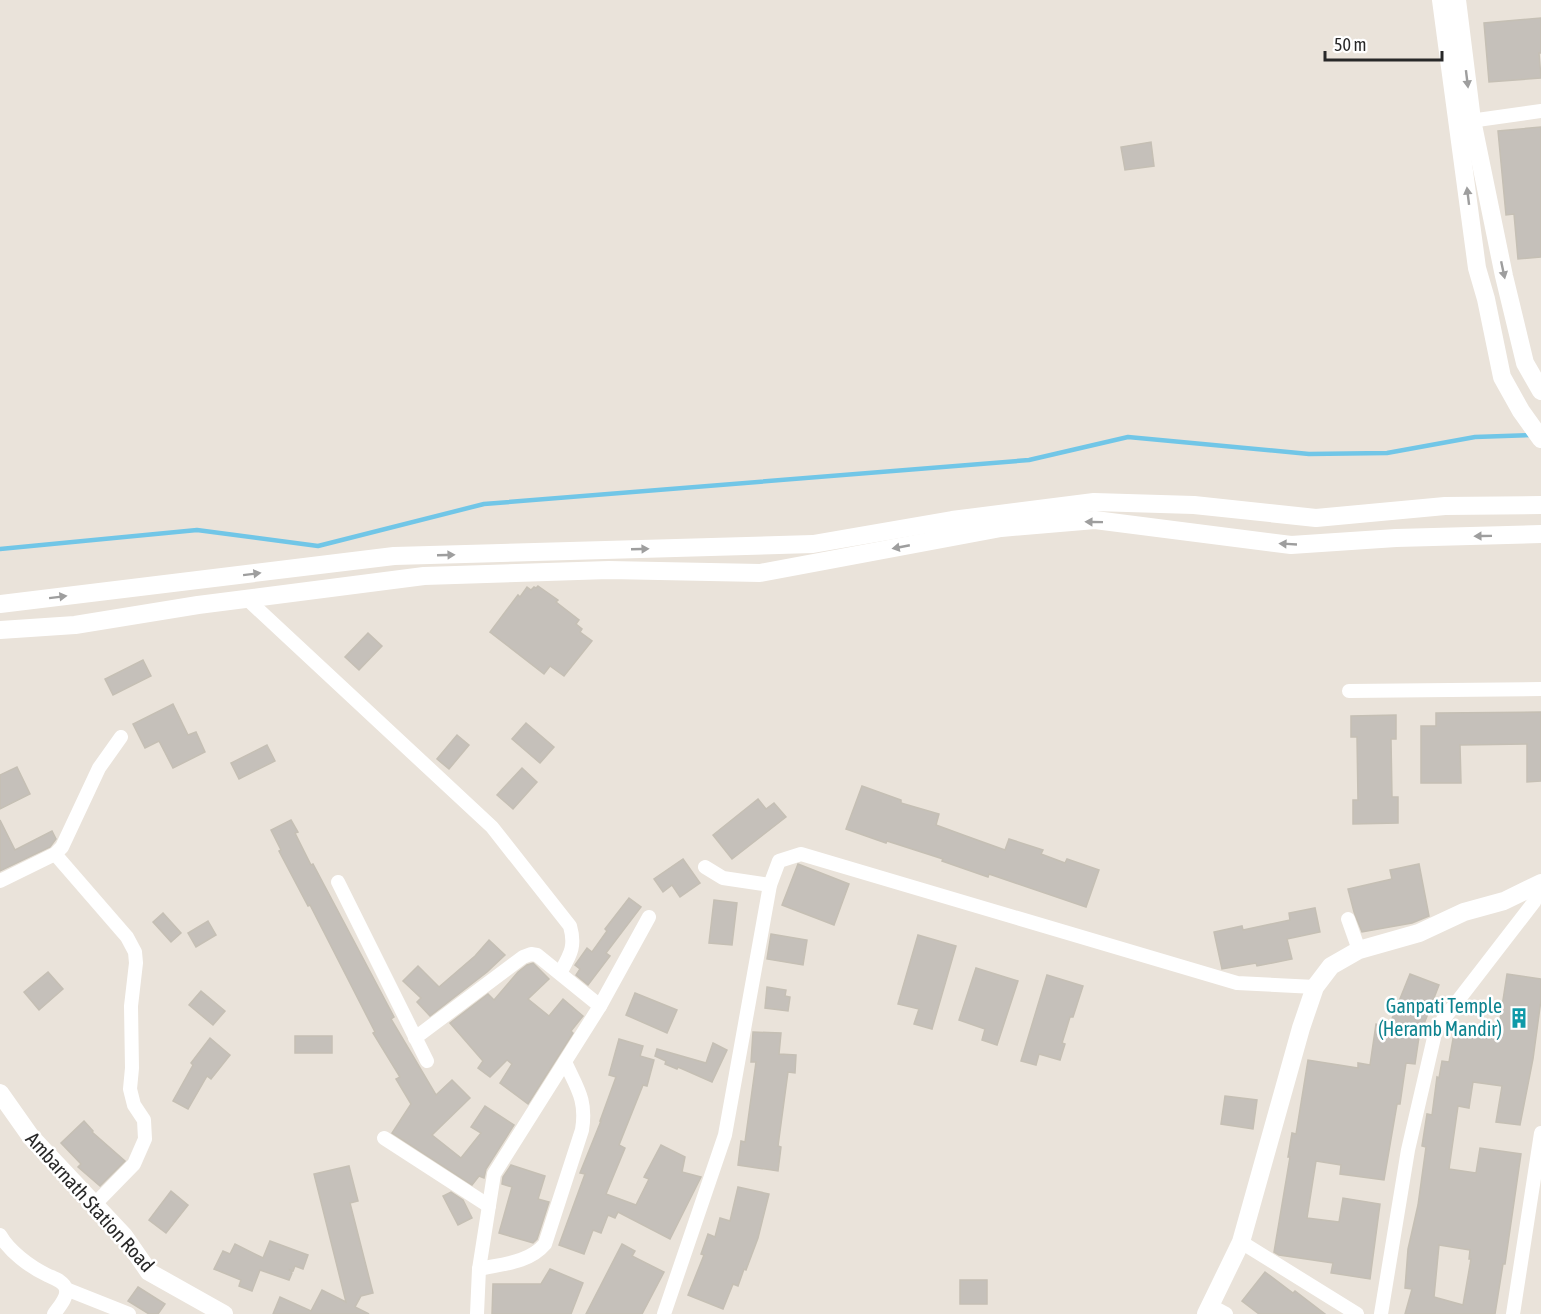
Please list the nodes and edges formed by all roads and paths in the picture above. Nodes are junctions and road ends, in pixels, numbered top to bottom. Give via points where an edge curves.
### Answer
1 (1441, 0) edge
2 (1457, 0) edge
3 (1541, 111) edge
4 (1465, 122) junction
5 (1541, 391) edge
6 (1541, 439) edge
7 (1541, 506) edge
8 (1541, 534) edge
9 (247, 599) junction
10 (0, 604) edge
11 (0, 630) edge
12 (1541, 689) edge
13 (1349, 691) dead end
14 (121, 738) dead end
15 (56, 854) junction
16 (705, 867) dead end
17 (0, 881) edge
18 (338, 882) dead end
19 (1541, 883) edge
20 (770, 885) junction
21 (649, 917) dead end
22 (1348, 919) dead end
23 (1359, 950) junction
24 (560, 973) junction
25 (1315, 987) junction
26 (600, 1006) junction
27 (415, 1038) junction
28 (427, 1061) dead end
29 (565, 1062) junction
30 (0, 1093) edge
31 (1541, 1133) edge
32 (384, 1138) dead end
33 (94, 1205) junction
34 (489, 1206) junction
35 (0, 1235) edge
36 (1241, 1242) junction
37 (479, 1269) junction
38 (66, 1289) junction
39 (1214, 1311) edge
40 (215, 1312) edge
41 (54, 1314) edge
42 (129, 1314) edge
43 (477, 1314) edge
44 (664, 1314) edge
45 (1357, 1314) edge
46 (1381, 1314) edge
47 (1513, 1314) edge

1 - 4 main road
2 -> 4 main road
3 - 4 street
4 -> 5 main road via 1525,363
6 -> 4 main road via 1502,377 1496,358 1477,268
10 -> 7 main road via 394,556 813,544 952,520 1094,502 1194,505 1316,518 1445,506
8 -> 9 main road via 1291,545 1095,520 1001,528 760,573 609,570 424,576
9 - 11 main road via 75,625
9 - 24 street via 492,827 570,926 574,940
12 - 13 street
14 - 15 street via 99,768 68,838
15 - 17 street
15 - 33 street via 127,937 135,952 130,1089 144,1120 145,1139 134,1164
16 - 20 street via 723,878
18 - 27 street
19 - 23 main road via 1419,933
19 - 46 street via 1534,902 1436,1029 1408,1150
20 - 25 street via 779,861 801,854 1237,983
20 - 44 street via 725,1136
21 - 26 street
22 - 23 street
23 - 25 main road via 1331,966
24 - 26 street
24 - 27 street via 537,955 523,957
25 - 36 main road
26 - 29 street
27 - 28 street
29 - 34 street via 494,1174
29 - 37 street via 584,1102 585,1115 545,1244 527,1258
30 - 33 main road, Ambarnath Station Road via 31,1137
31 - 47 street
32 - 34 street
33 - 40 main road, Ambarnath Station Road via 124,1236 149,1272
34 - 37 street
35 - 38 street via 5,1244
36 - 39 main road
36 - 45 street
37 - 43 street
38 - 41 street via 66,1296
38 - 42 street

